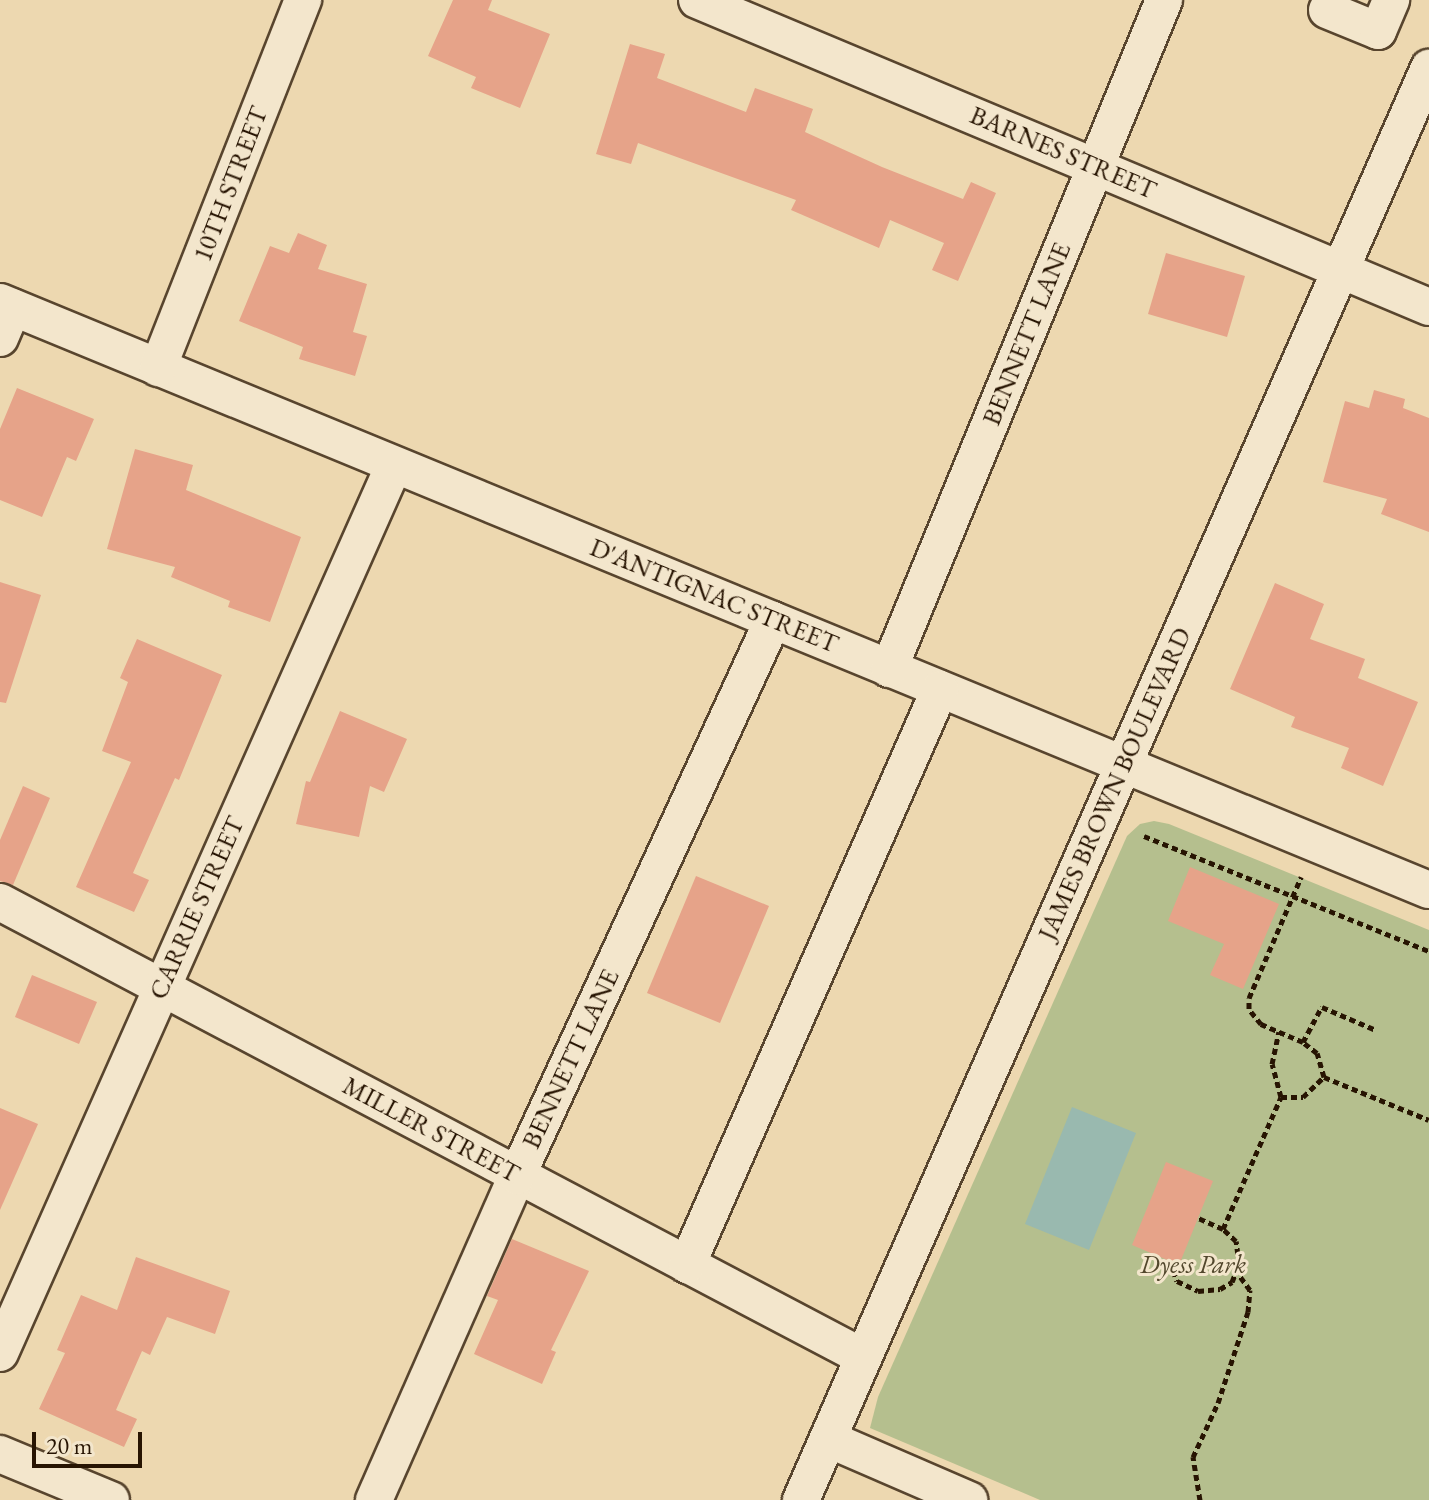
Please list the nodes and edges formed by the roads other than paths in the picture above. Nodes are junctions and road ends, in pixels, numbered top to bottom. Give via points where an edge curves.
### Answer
1 (303, 0) edge
2 (697, 0) edge
3 (1164, 0) edge
4 (1391, 0) edge
5 (1327, 10) dead end
6 (1429, 68) edge
7 (1095, 167) junction
8 (1341, 270) junction
9 (1429, 307) edge
10 (4, 316) edge
11 (158, 368) junction
12 (394, 465) junction
13 (773, 620) junction
14 (889, 669) junction
15 (940, 689) junction
16 (1124, 764) junction
17 (1429, 890) edge
18 (0, 902) edge
19 (162, 985) junction
20 (517, 1176) junction
21 (687, 1265) junction
22 (0, 1353) edge
23 (863, 1357) junction
24 (828, 1439) junction
25 (0, 1454) edge
26 (111, 1500) edge
27 (374, 1500) edge
28 (801, 1500) edge
29 (969, 1500) edge

1 - 11 street, 10TH STREET
2 - 7 street, BARNES STREET
3 - 7 street, BENNETT LANE
4 - 5 street via 1378,31
6 - 8 street, JAMES BROWN BOULEVARD
7 - 8 street, BARNES STREET
7 - 14 street, BENNETT LANE
8 - 9 street, BARNES STREET
8 - 16 street, JAMES BROWN BOULEVARD
10 - 11 street, D'ANTIGNAC STREET
11 - 12 street, D'ANTIGNAC STREET
12 - 13 street, D'ANTIGNAC STREET
12 - 19 street, CARRIE STREET
13 - 14 street, D'ANTIGNAC STREET
13 - 20 street, BENNETT LANE
14 - 15 street, D'ANTIGNAC STREET
15 - 16 street, D'ANTIGNAC STREET
15 - 21 street
16 - 17 street, D'ANTIGNAC STREET
16 - 23 street, JAMES BROWN BOULEVARD
18 - 19 street, MILLER STREET
19 - 20 street, MILLER STREET
19 - 22 street, CARRIE STREET
20 - 21 street, MILLER STREET
20 - 27 street, BENNETT LANE
21 - 23 street, MILLER STREET
23 - 24 street, JAMES BROWN BOULEVARD
24 - 28 street, JAMES BROWN BOULEVARD
24 - 29 street
25 - 26 street

